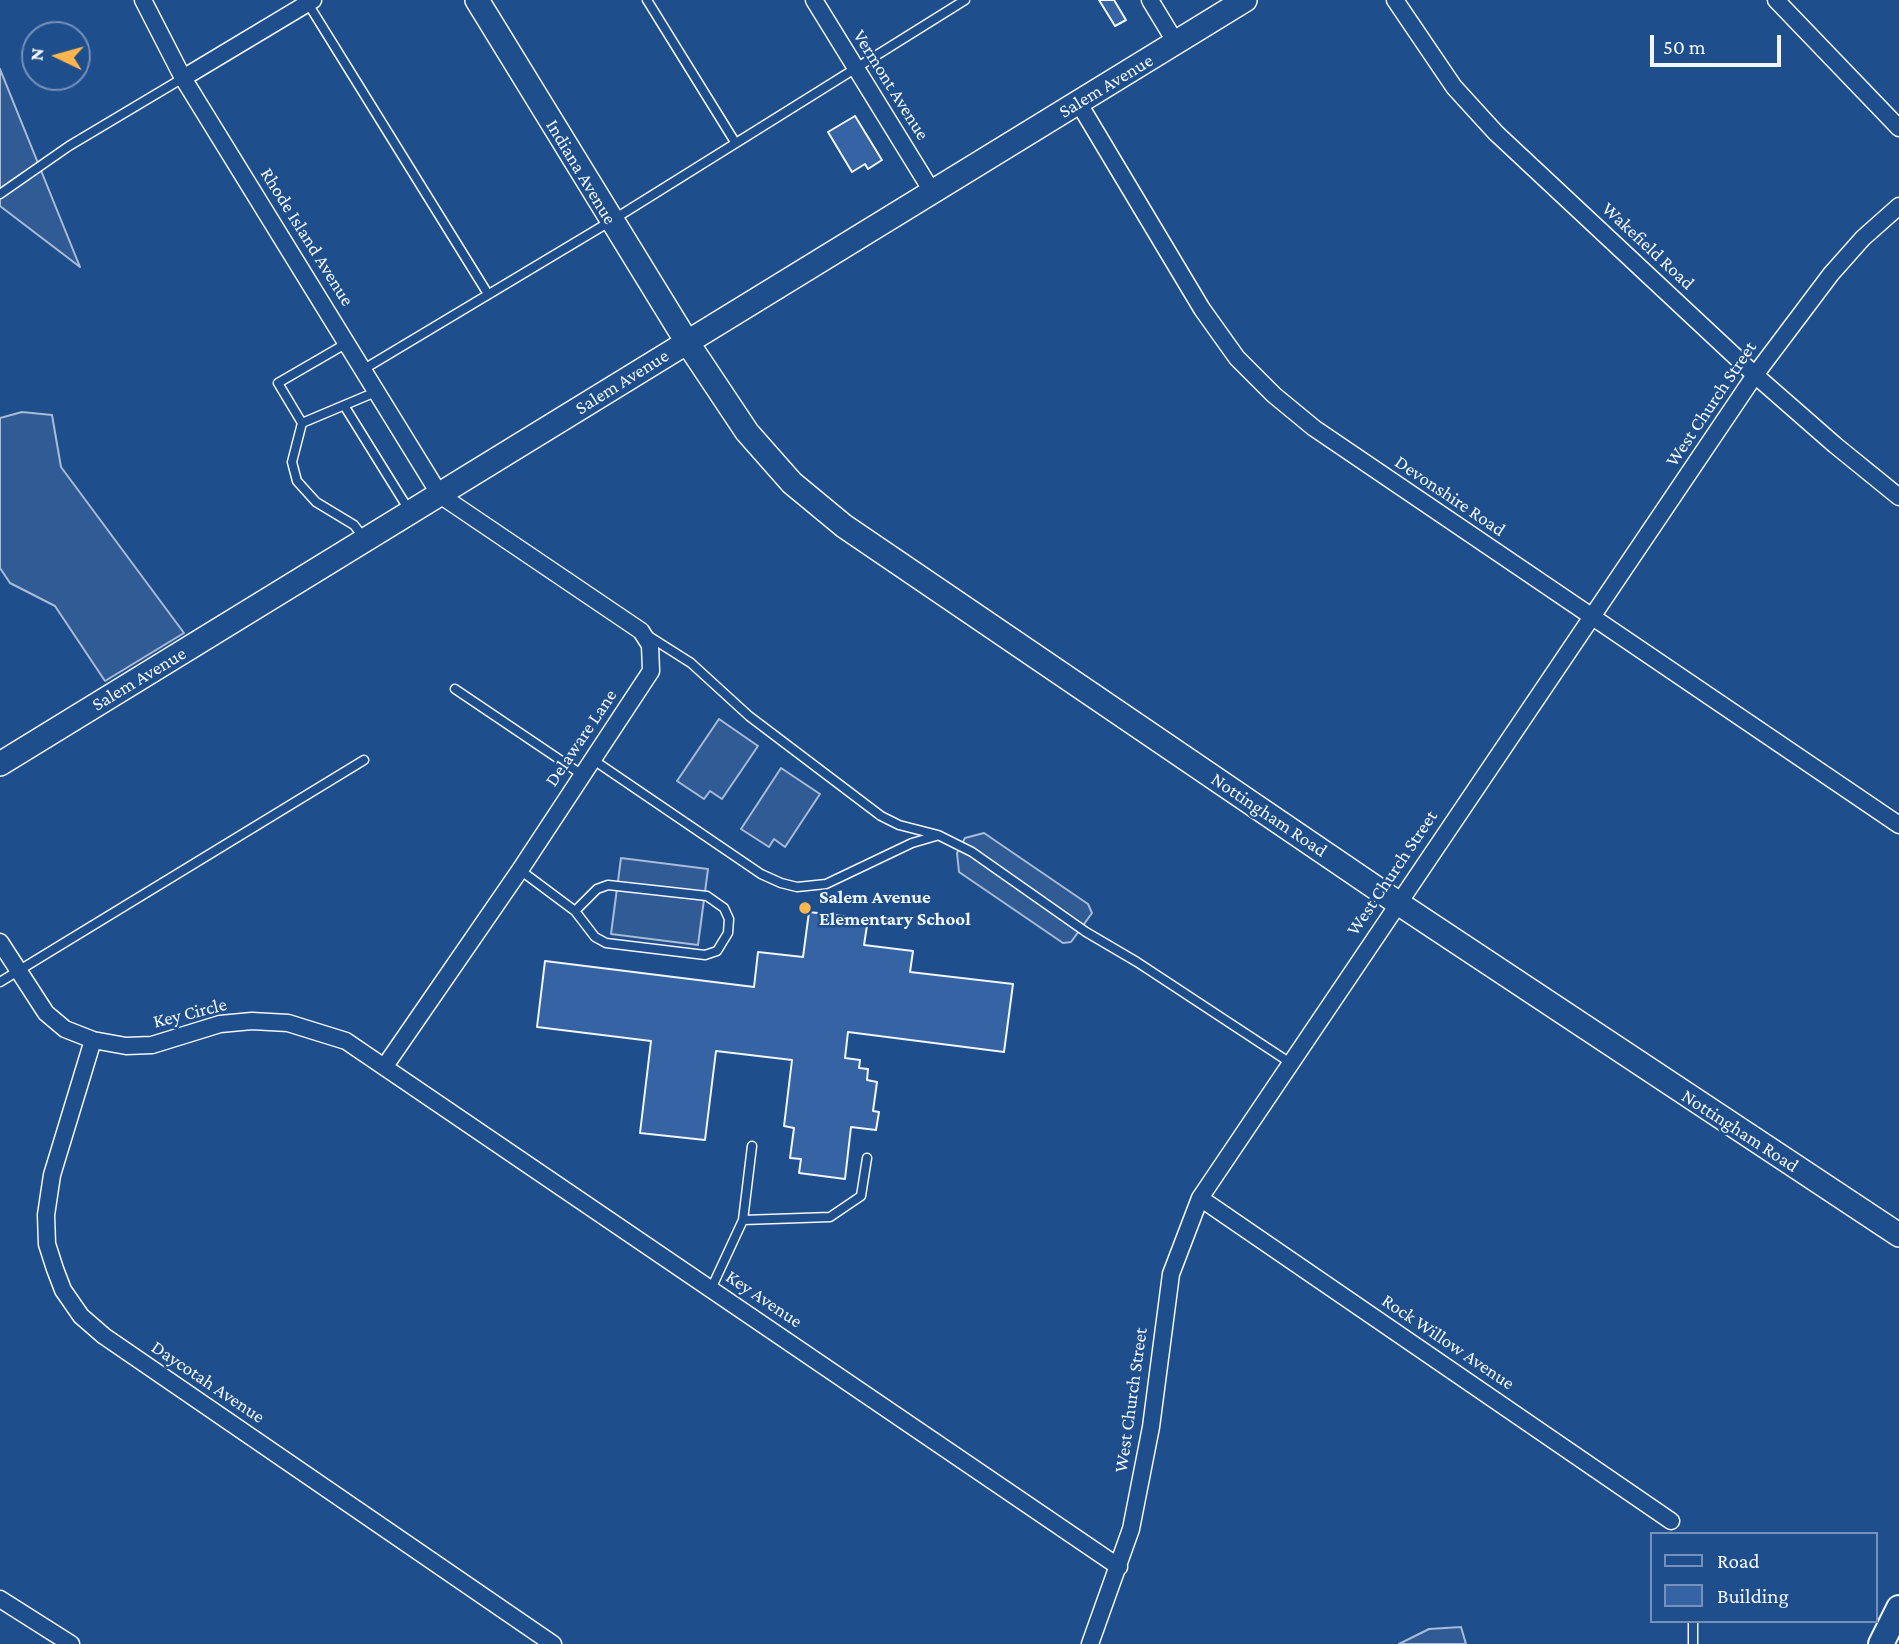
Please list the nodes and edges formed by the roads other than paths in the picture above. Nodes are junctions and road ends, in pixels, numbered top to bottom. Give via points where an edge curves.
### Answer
1 (143, 0) edge
2 (477, 0) edge
3 (648, 0) edge
4 (814, 0) edge
5 (965, 0) edge
6 (1150, 0) edge
7 (1245, 0) edge
8 (1395, 0) edge
9 (1776, 0) edge
10 (309, 1) edge
11 (1176, 43) junction
12 (856, 69) junction
13 (183, 78) junction
14 (1078, 102) junction
15 (1899, 128) edge
16 (735, 142) junction
17 (933, 193) junction
18 (0, 194) edge
19 (1899, 206) edge
20 (611, 221) junction
21 (488, 294) junction
22 (687, 342) junction
23 (348, 343) junction
24 (364, 369) junction
25 (1755, 375) junction
26 (378, 391) junction
27 (345, 407) junction
28 (302, 423) junction
29 (440, 495) junction
30 (1899, 497) edge
31 (411, 513) junction
32 (366, 541) junction
33 (1592, 618) junction
34 (641, 631) junction
35 (455, 689) dead end
36 (592, 759) junction
37 (364, 760) dead end
38 (0, 764) edge
39 (581, 774) junction
40 (1899, 825) edge
41 (937, 835) junction
42 (520, 870) junction
43 (1398, 903) junction
44 (575, 911) junction
45 (0, 942) edge
46 (18, 971) junction
47 (0, 982) edge
48 (93, 1040) junction
49 (1289, 1062) junction
50 (385, 1066) junction
51 (752, 1146) dead end
52 (867, 1158) dead end
53 (1200, 1198) junction
54 (743, 1220) junction
55 (1899, 1235) edge
56 (712, 1289) junction
57 (1672, 1527) edge
58 (1119, 1567) junction
59 (0, 1599) edge
60 (1899, 1608) edge
61 (1693, 1623) edge
62 (71, 1644) edge
63 (553, 1644) edge
64 (1090, 1644) edge
65 (1693, 1644) edge
66 (1881, 1644) edge

1 - 13 street, Rhode Island Avenue
2 - 20 main road, Indiana Avenue
3 - 16 lane
4 - 12 street, Vermont Avenue
5 - 12 lane
6 - 11 street
7 - 11 main road, Salem Avenue
8 - 25 street, Wakefield Road via 1454,87 1496,133
9 - 15 street
10 - 13 street
10 - 21 lane
11 - 14 main road, Salem Avenue
12 - 16 lane
12 - 17 street, Vermont Avenue
13 - 18 lane via 69,146
13 - 23 street, Rhode Island Avenue
14 - 17 main road, Salem Avenue
14 - 33 street, Devonshire Road via 1202,309 1237,358 1314,428
16 - 20 lane
17 - 22 main road, Salem Avenue
19 - 25 street, West Church Street via 1831,274
20 - 21 lane
20 - 22 main road, Indiana Avenue
21 - 24 lane
22 - 29 main road, Salem Avenue
22 - 43 main road, Nottingham Road via 747,432 792,483 844,526
23 - 24 street, Rhode Island Avenue
23 - 28 lane via 278,383
24 - 26 street, Rhode Island Avenue
25 - 30 street, Wakefield Road
25 - 33 street, West Church Street
26 - 27 lane
26 - 29 street, Rhode Island Avenue
27 - 28 lane
27 - 31 lane
28 - 32 lane via 292,463 297,481 316,502 354,525
29 - 31 main road, Salem Avenue
29 - 34 street
31 - 32 main road, Salem Avenue
32 - 38 main road, Salem Avenue
33 - 40 street, Devonshire Road
33 - 43 street, West Church Street
34 - 36 street, Delaware Lane via 650,645 651,671
34 - 41 lane via 691,663 749,716 881,816
35 - 39 lane
36 - 39 street, Delaware Lane
36 - 41 lane via 761,874 797,887 826,884
37 - 46 lane
39 - 42 street, Delaware Lane
41 - 49 lane via 972,852 1086,932
42 - 44 lane
42 - 50 street, Delaware Lane
43 - 49 street, West Church Street
43 - 55 main road, Nottingham Road
44 - 44 lane via 596,937 616,946 705,955 717,951 728,933 724,908 707,896 608,885 597,889
45 - 46 street, Key Circle
46 - 47 lane
46 - 48 street, Key Circle via 46,1013 65,1029
48 - 50 street, Key Circle via 152,1045 219,1024 288,1023 346,1041
48 - 63 street, Daycotah Avenue via 52,1175 46,1215 47,1244 55,1269 81,1316
49 - 53 street, West Church Street
50 - 56 street, Key Avenue
51 - 54 lane
52 - 54 lane via 861,1196 830,1217
53 - 57 street, Rock Willow Avenue
53 - 58 street, West Church Street via 1171,1274 1142,1481
54 - 56 lane
56 - 58 street, Key Avenue
58 - 64 street, West Church Street
59 - 62 street
60 - 66 main road
61 - 65 lane

